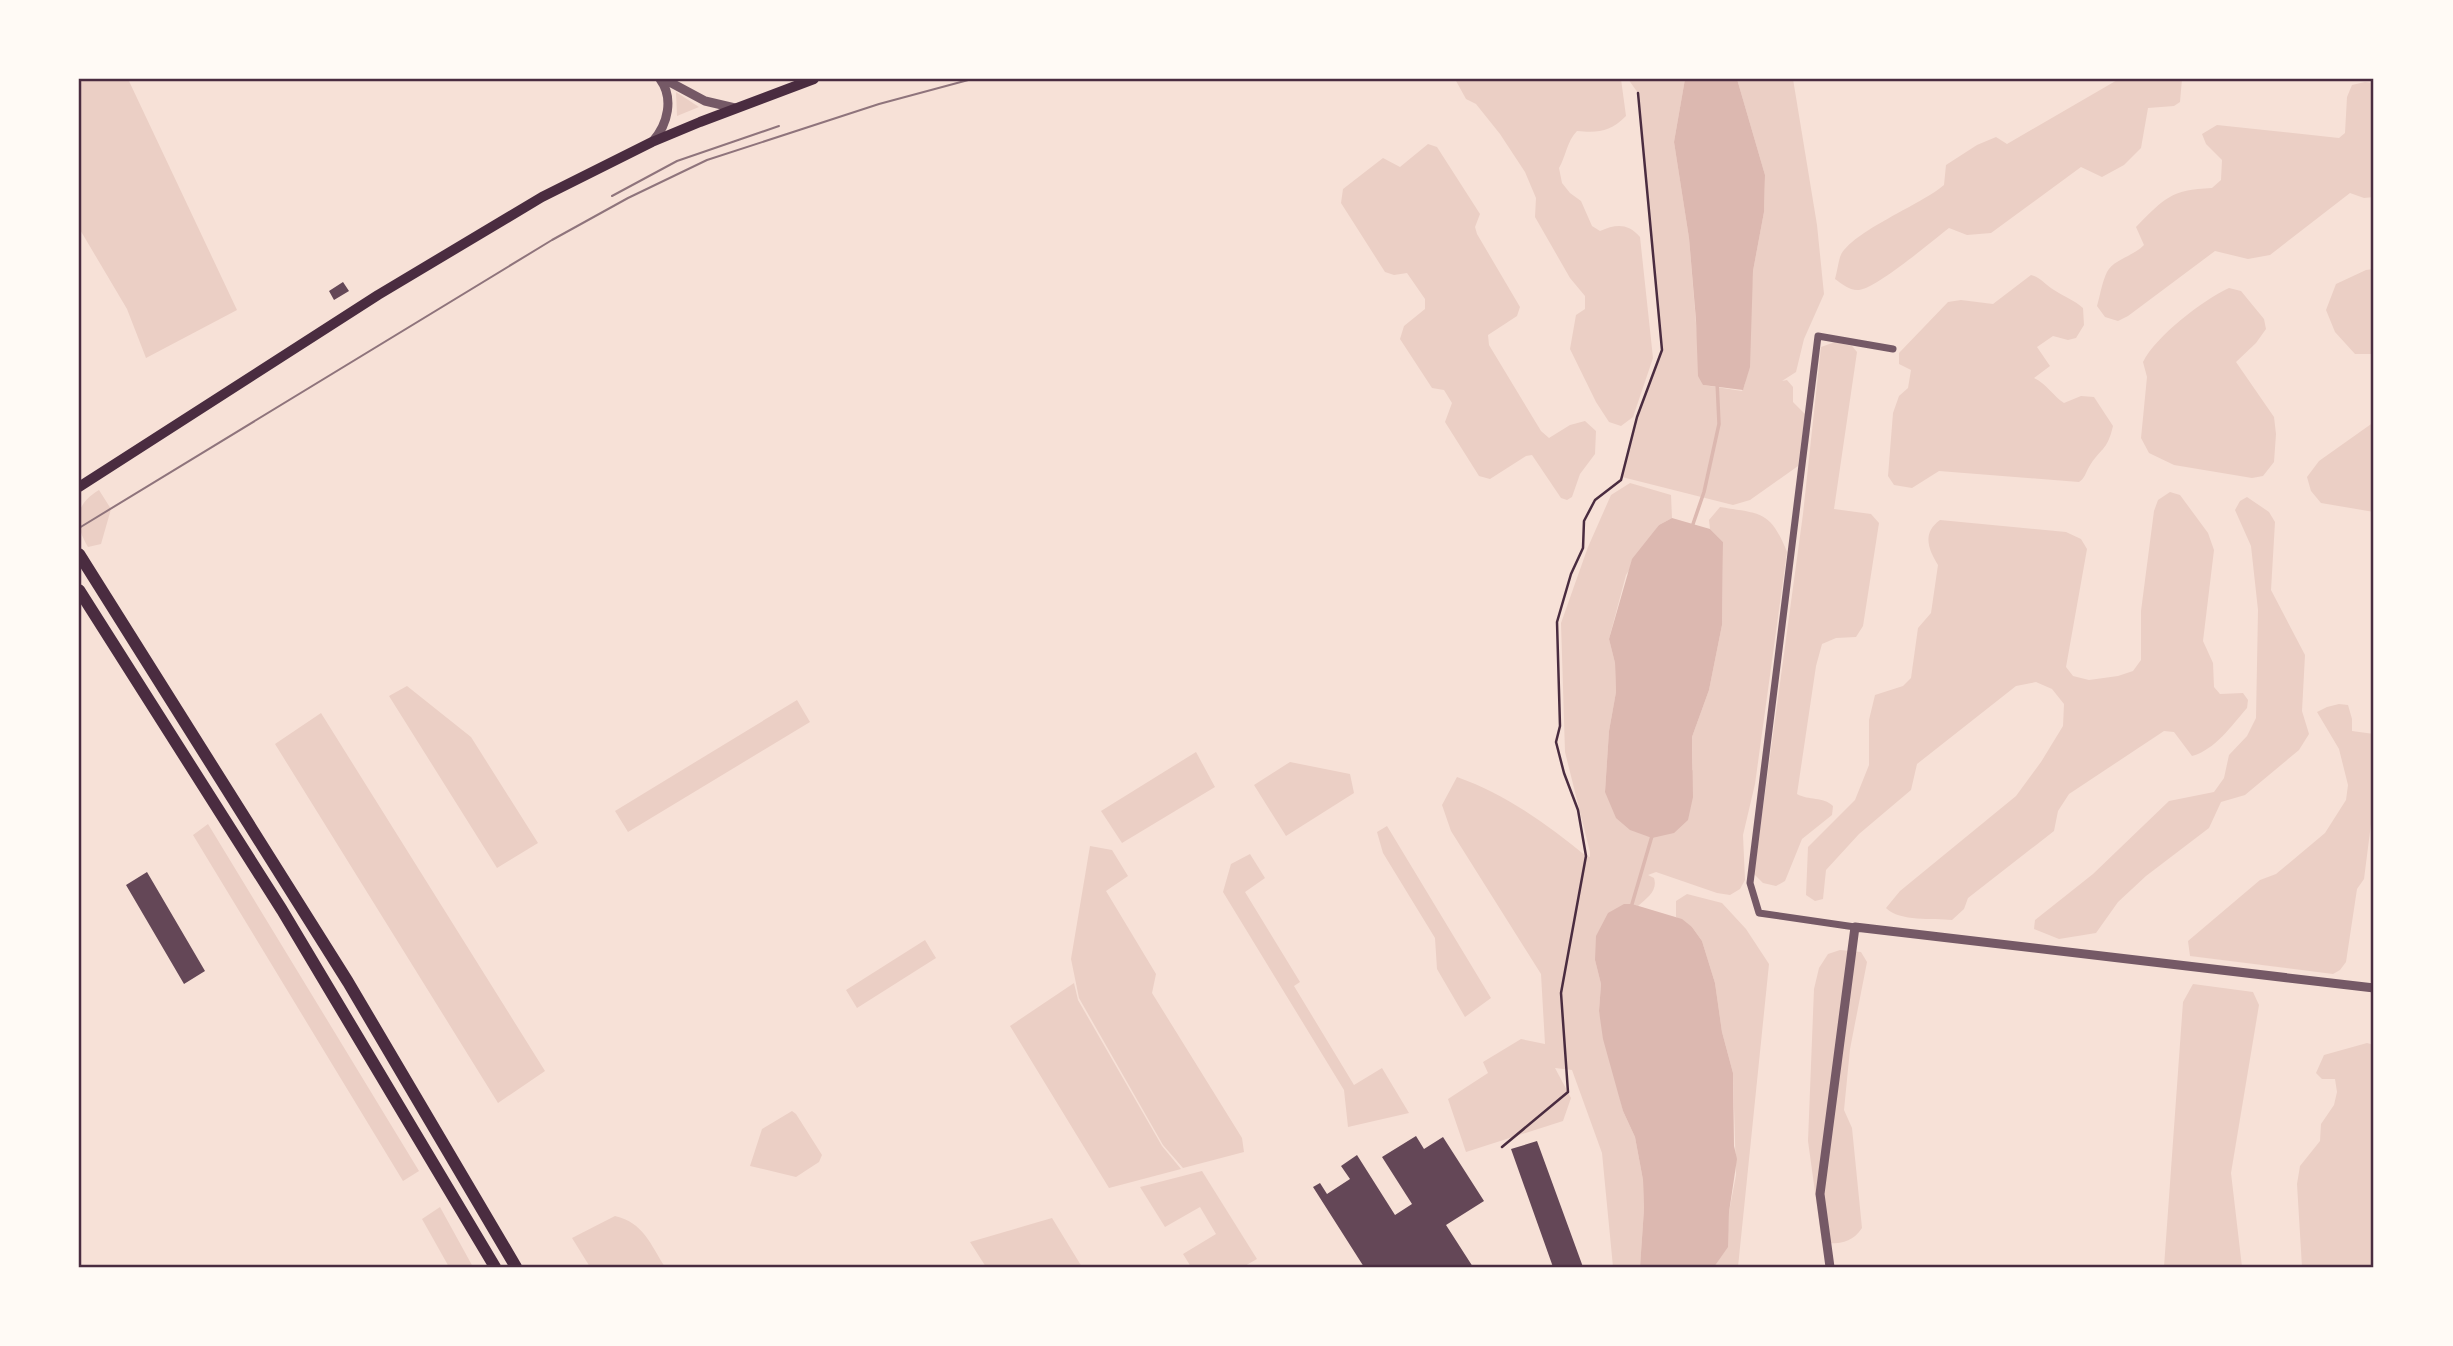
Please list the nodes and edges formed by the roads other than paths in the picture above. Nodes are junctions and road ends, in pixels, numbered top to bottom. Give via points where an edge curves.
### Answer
1 (662, 79) edge
2 (814, 79) edge
3 (737, 108) junction
4 (652, 142) junction
5 (1893, 349) dead end
6 (79, 487) edge
7 (79, 554) edge
8 (79, 590) edge
9 (1855, 927) junction
10 (2374, 988) edge
11 (419, 1103) junction
12 (404, 1113) junction
13 (513, 1262) edge
14 (495, 1267) edge
15 (1829, 1267) edge

1 - 3 street via 705,101
1 - 4 street via 668,110 661,133
2 - 3 main road
3 - 4 main road
4 - 6 main road via 542,197 378,295
5 - 9 street via 1818,336 1750,883 1759,913
7 - 11 main road
8 - 12 main road
9 - 10 street
9 - 15 street via 1820,1194
11 - 12 main road
11 - 13 main road
12 - 14 main road
13 - 14 main road

